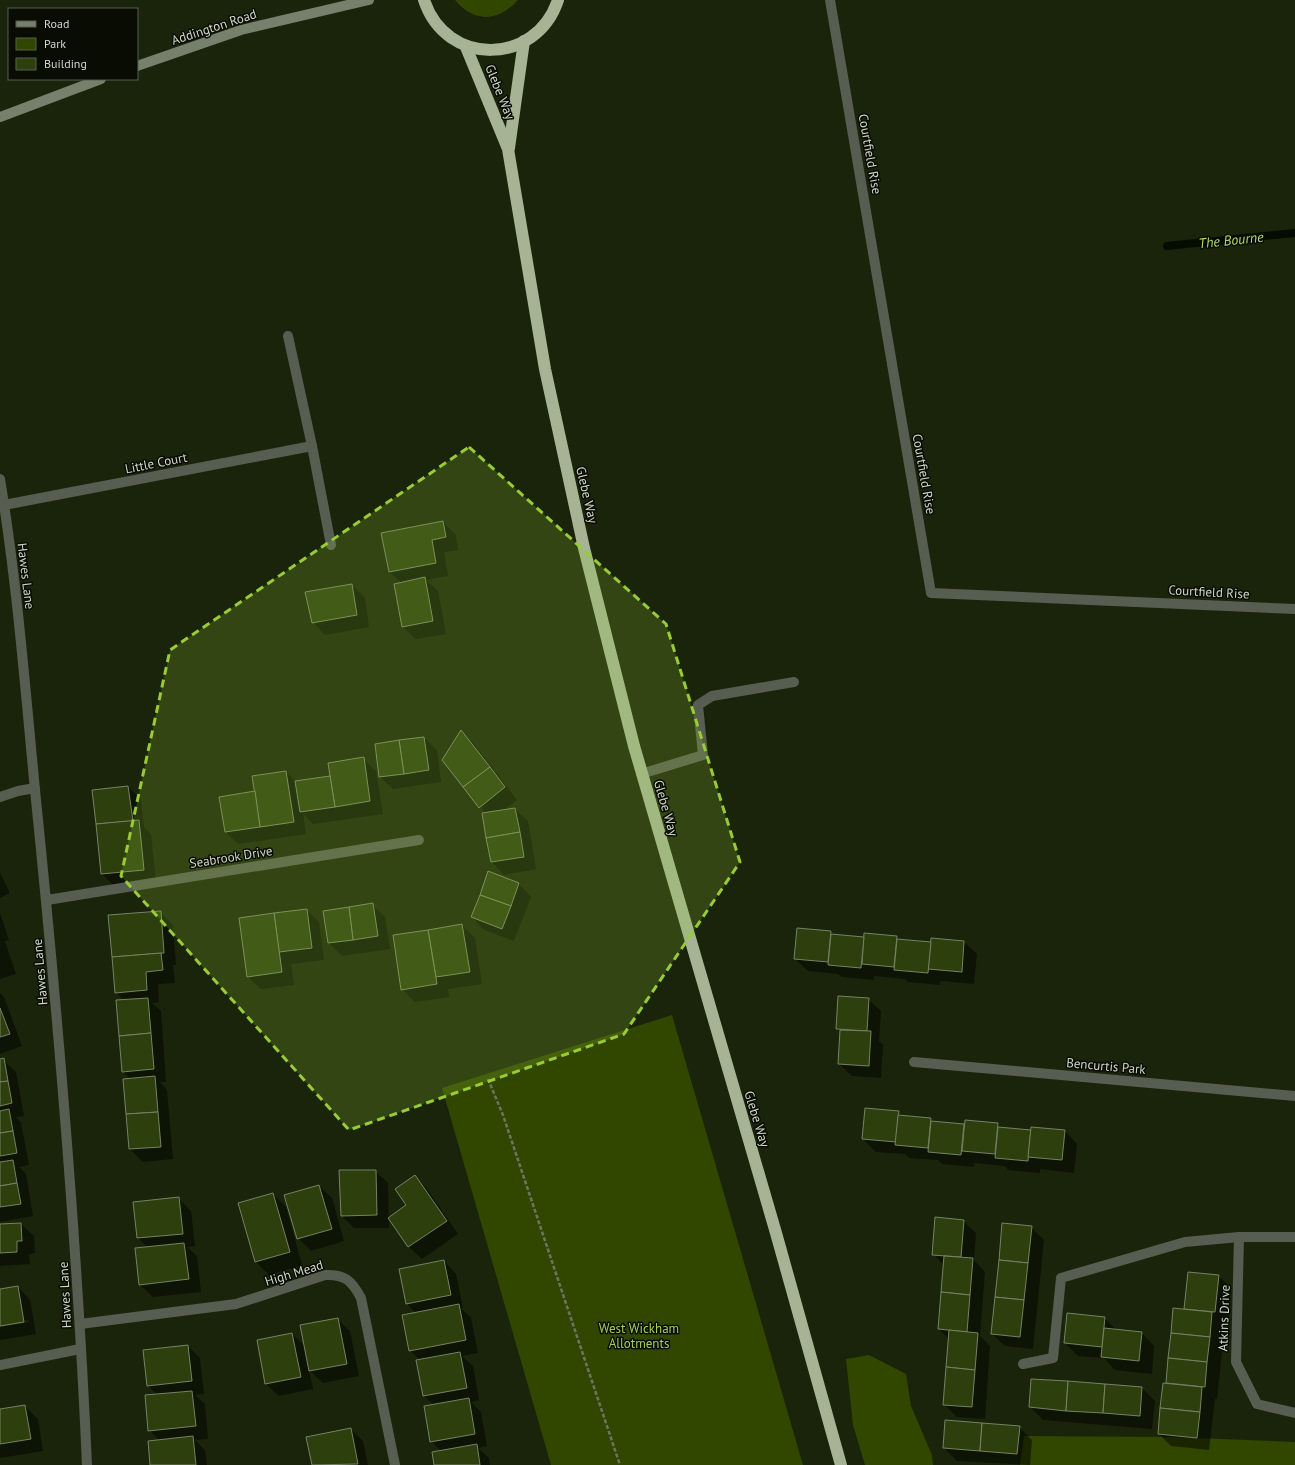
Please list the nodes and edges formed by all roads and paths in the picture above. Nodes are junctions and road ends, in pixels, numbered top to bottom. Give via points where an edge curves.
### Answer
1 (369, 0) edge
2 (424, 0) edge
3 (558, 0) edge
4 (830, 0) edge
5 (524, 41) junction
6 (466, 47) junction
7 (138, 66) edge
8 (98, 80) edge
9 (0, 118) edge
10 (508, 149) junction
11 (288, 336) dead end
12 (312, 446) junction
13 (0, 479) edge
14 (4, 505) junction
15 (331, 545) dead end
16 (1295, 610) edge
17 (794, 682) dead end
18 (642, 774) junction
19 (35, 788) junction
20 (0, 797) edge
21 (420, 840) dead end
22 (47, 900) junction
23 (914, 1062) dead end
24 (488, 1079) dead end
25 (1295, 1096) edge
26 (1239, 1237) junction
27 (1295, 1237) edge
28 (80, 1324) junction
29 (80, 1349) junction
30 (1023, 1364) dead end
31 (0, 1365) edge
32 (1295, 1413) edge
33 (87, 1465) edge
34 (395, 1465) edge
35 (620, 1465) edge
36 (841, 1465) edge

1 - 7 street, Addington Road via 241,30
2 - 6 highway via 429,16 445,34
3 - 5 highway via 555,11 540,31
4 - 16 street, Courtfield Rise via 931,592
5 - 6 highway via 498,50 486,51
5 - 10 highway, Glebe Way
6 - 10 highway, Glebe Way
8 - 9 street
10 - 18 highway, Glebe Way via 544,362 566,469 602,623
11 - 12 street
12 - 14 street, Little Court
12 - 15 street
13 - 14 street, Hawes Lane
14 - 19 street, Hawes Lane via 16,588
17 - 18 street via 712,696 698,705 703,755
18 - 36 highway, Glebe Way
19 - 20 street
19 - 22 street, Hawes Lane
21 - 22 street, Seabrook Drive
22 - 28 street, Hawes Lane
23 - 25 street, Bencurtis Park
24 - 35 path via 503,1115
26 - 27 street
26 - 30 street via 1184,1242 1061,1278 1053,1358
26 - 32 street, Atkins Drive via 1236,1362 1257,1404
28 - 29 street, Hawes Lane
28 - 34 street, High Mead via 236,1304 325,1274 346,1277 355,1286 361,1298
29 - 31 street
29 - 33 street, Hawes Lane

